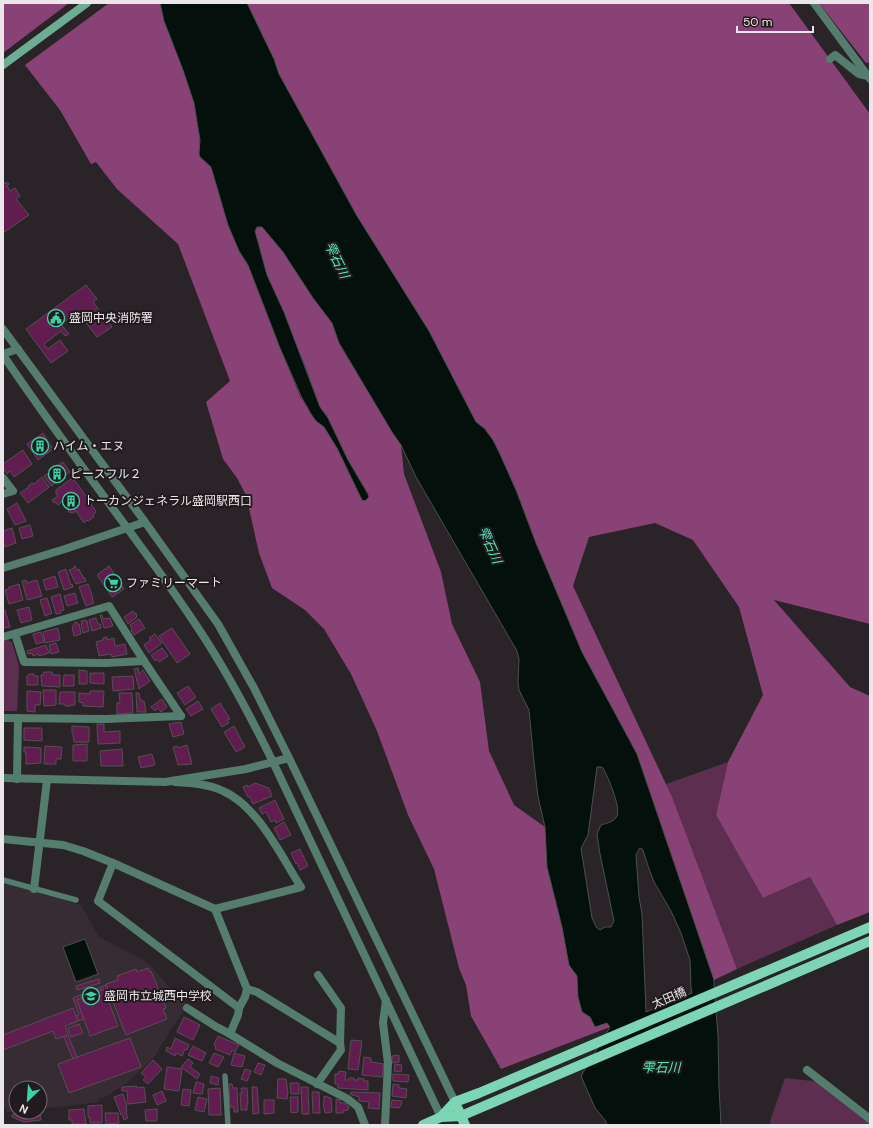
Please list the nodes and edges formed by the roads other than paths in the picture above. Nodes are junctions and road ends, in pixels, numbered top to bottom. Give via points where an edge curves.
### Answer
1 (87, 3) edge
2 (814, 3) edge
3 (830, 60) dead end
4 (3, 65) edge
5 (869, 78) edge
6 (3, 329) edge
7 (18, 349) junction
8 (3, 354) edge
9 (3, 478) edge
10 (3, 494) edge
11 (145, 522) junction
12 (127, 528) junction
13 (3, 568) edge
14 (15, 634) junction
15 (3, 636) edge
16 (144, 661) junction
17 (3, 718) edge
18 (18, 718) junction
19 (289, 758) junction
20 (273, 762) junction
21 (3, 778) edge
22 (17, 779) junction
23 (47, 780) junction
24 (165, 782) junction
25 (3, 839) edge
26 (40, 842) junction
27 (113, 863) junction
28 (3, 880) edge
29 (34, 889) junction
30 (76, 900) dead end
31 (215, 909) junction
32 (870, 927) edge
33 (870, 941) edge
34 (318, 975) dead end
35 (248, 988) junction
36 (386, 1000) junction
37 (187, 1008) dead end
38 (239, 1008) junction
39 (230, 1034) junction
40 (340, 1043) junction
41 (807, 1070) dead end
42 (225, 1076) dead end
43 (317, 1084) junction
44 (455, 1102) junction
45 (870, 1119) edge
46 (463, 1120) edge
47 (443, 1121) edge
48 (228, 1125) edge
49 (365, 1125) edge
50 (385, 1125) edge
51 (423, 1125) edge

1 - 4 main road
2 - 5 street
3 - 5 street via 835,55 859,74
6 - 7 street
7 - 8 street
7 - 11 street
8 - 12 street
9 - 10 street via 13,491
11 - 12 street
11 - 19 street via 218,624
12 - 13 street
12 - 20 street via 198,628
14 - 15 street
14 - 16 street via 24,662
14 - 16 street via 108,606
16 - 18 street via 181,716 105,719
17 - 18 street
18 - 22 street
19 - 20 street
19 - 44 street
20 - 24 street
20 - 36 street
21 - 22 street
22 - 23 street
23 - 24 street
23 - 26 street
24 - 31 street via 210,786 243,803 265,828 301,887
25 - 26 street
26 - 27 street via 63,845
26 - 29 street
27 - 31 street
27 - 38 street via 98,901
28 - 29 lane
29 - 30 lane
31 - 35 street
32 - 44 main road, 太田橋
33 - 46 main road via 486,1105
34 - 40 street via 341,1008
35 - 38 street
35 - 40 street
36 - 47 street
36 - 50 street via 383,1023 388,1064
37 - 39 street
38 - 39 street
39 - 43 street
40 - 43 street via 341,1050
41 - 45 street
42 - 48 lane
43 - 49 street via 348,1099 358,1107
44 - 46 main road
44 - 47 main road
46 - 47 main road
47 - 51 main road

